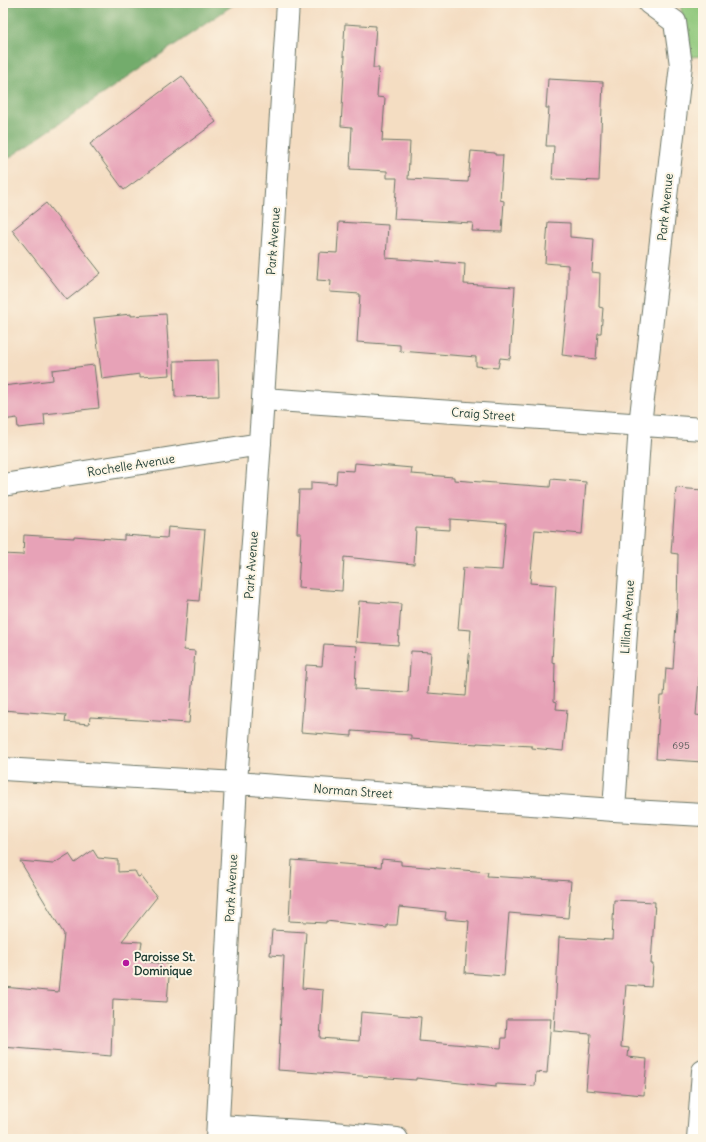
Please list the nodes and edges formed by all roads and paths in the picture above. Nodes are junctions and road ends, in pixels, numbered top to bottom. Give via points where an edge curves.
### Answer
1 (288, 3) edge
2 (649, 3) edge
3 (263, 400) junction
4 (640, 425) junction
5 (703, 429) edge
6 (260, 444) junction
7 (3, 486) edge
8 (3, 769) edge
9 (236, 783) junction
10 (614, 810) junction
11 (703, 815) edge
12 (703, 1071) edge
13 (218, 1133) edge
14 (397, 1139) edge
15 (698, 1139) edge

1 - 3 street, Park Avenue
2 - 4 street, Park Avenue via 675,22 681,65
3 - 4 street, Craig Street
3 - 6 street, Park Avenue
4 - 5 street, Craig Street
4 - 10 street, Lillian Avenue
6 - 7 street, Rochelle Avenue
6 - 9 street, Park Avenue
8 - 9 street, Norman Street
9 - 10 street, Norman Street
9 - 13 street, Park Avenue
10 - 11 street, Norman Street
12 - 15 street
13 - 14 street, Park Avenue via 277,1129

